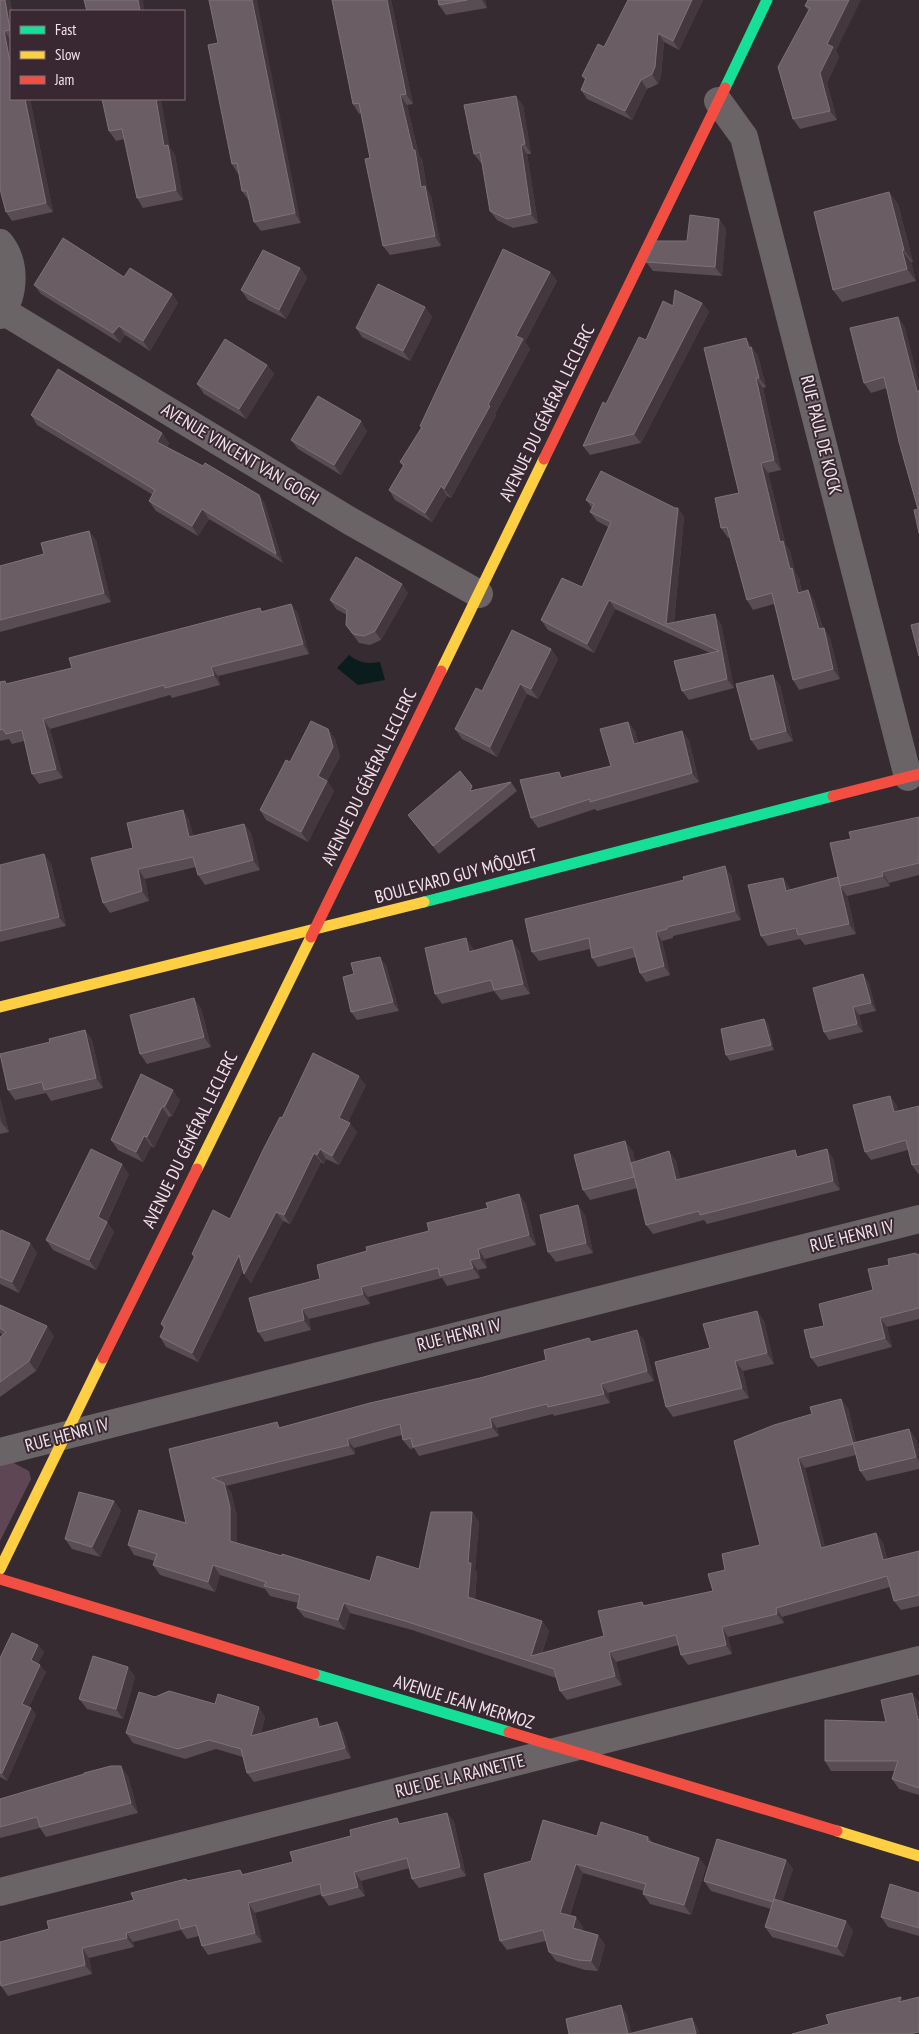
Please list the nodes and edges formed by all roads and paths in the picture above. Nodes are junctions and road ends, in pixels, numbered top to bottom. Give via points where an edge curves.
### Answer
1 (767, 0) edge
2 (718, 101) junction
3 (0, 242) edge
4 (1, 313) edge
5 (479, 594) junction
6 (913, 775) edge
7 (312, 931) junction
8 (0, 1007) edge
9 (919, 1220) edge
10 (67, 1434) junction
11 (0, 1452) edge
12 (0, 1568) edge
13 (0, 1579) edge
14 (919, 1660) edge
15 (563, 1750) junction
16 (919, 1856) edge
17 (0, 1892) edge

1 - 2 street, AVENUE DU GÉNÉRAL LECLERC
2 - 5 street, AVENUE DU GÉNÉRAL LECLERC
2 - 6 street, RUE PAUL DE KOCK via 744,137
3 - 4 street, AVENUE VINCENT VAN GOGH via 11,272 8,299
4 - 5 street, AVENUE VINCENT VAN GOGH
5 - 7 street, AVENUE DU GÉNÉRAL LECLERC
6 - 7 street, BOULEVARD GUY MÔQUET
7 - 8 street, BOULEVARD GUY MÔQUET
7 - 10 street, AVENUE DU GÉNÉRAL LECLERC
9 - 10 street, RUE HENRI IV
10 - 11 street, RUE HENRI IV
10 - 12 street, AVENUE DU GÉNÉRAL LECLERC
13 - 15 street, AVENUE JEAN MERMOZ
14 - 15 street, RUE DE LA RAINETTE
15 - 16 street, AVENUE JEAN MERMOZ
15 - 17 street, RUE DE LA RAINETTE

